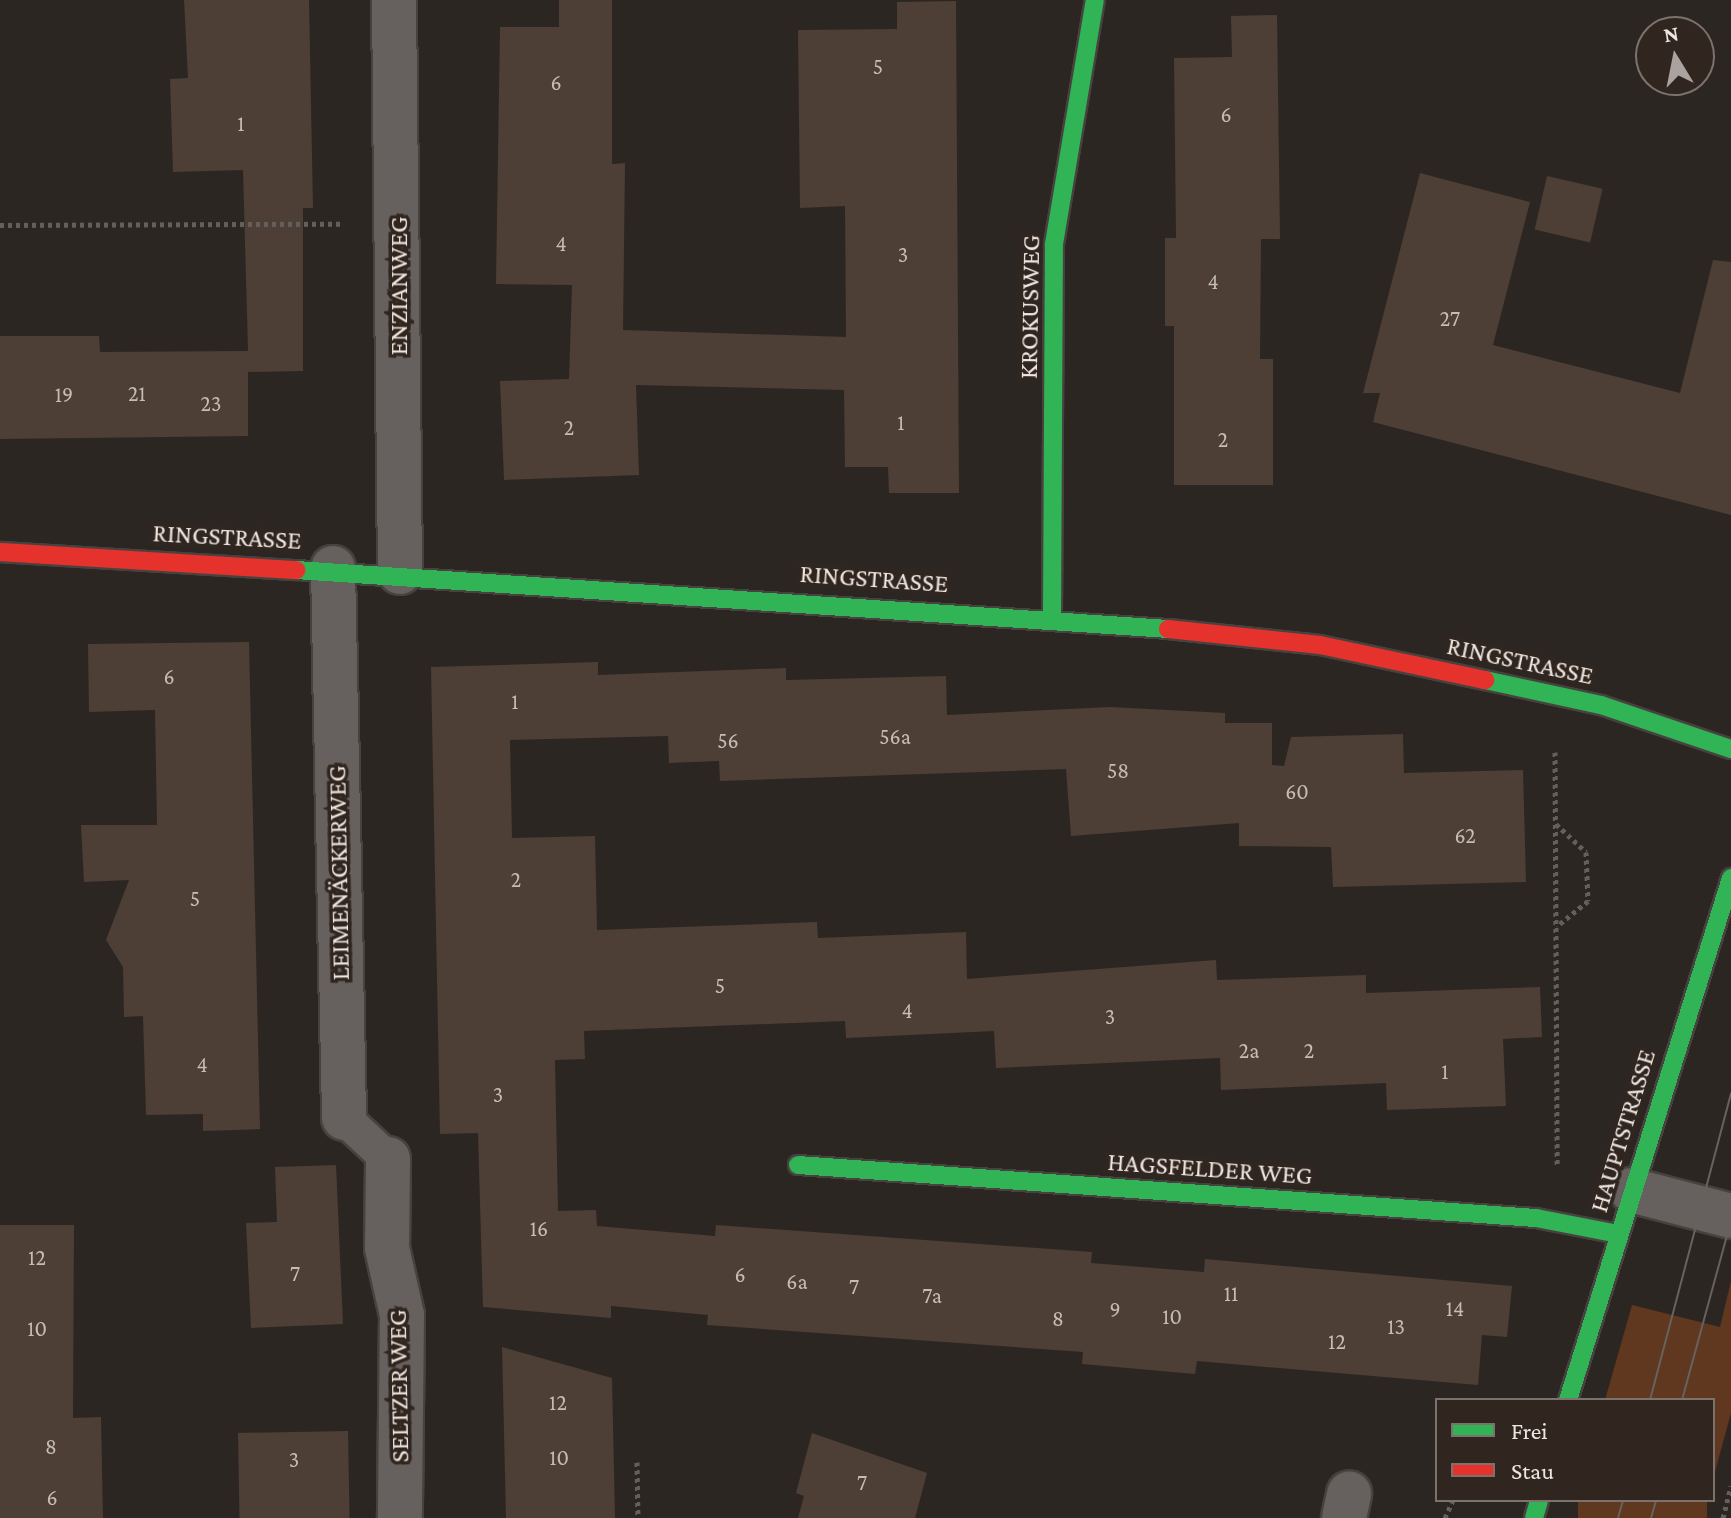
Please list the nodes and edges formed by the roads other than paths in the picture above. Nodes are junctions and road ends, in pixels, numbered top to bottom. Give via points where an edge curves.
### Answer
1 (394, 0) edge
2 (1095, 0) edge
3 (0, 552) edge
4 (333, 568) junction
5 (400, 572) junction
6 (1052, 617) junction
7 (1731, 749) edge
8 (1731, 878) edge
9 (344, 1118) joint
10 (388, 1159) joint
11 (798, 1165) dead end
12 (1628, 1200) junction
13 (1731, 1216) edge
14 (1618, 1234) junction
15 (1569, 1398) edge
16 (400, 1518) edge

1 - 5 street, ENZIANWEG
2 - 6 street, KROKUSWEG via 1054,244
3 - 4 street, RINGSTRASSE
4 - 5 street, RINGSTRASSE
4 - 9 street, LEIMENÄCKERWEG
5 - 6 street, RINGSTRASSE
6 - 7 street, RINGSTRASSE via 1320,645 1555,695
8 - 12 street, HAUPTSTRASSE
9 - 10 lane, LEIMENÄCKERWEG
10 - 16 street, SELTZER WEG via 387,1248 402,1315
11 - 14 street, HAGSFELDER WEG via 1536,1218
12 - 13 street
12 - 14 street, HAUPTSTRASSE
14 - 15 street, HAUPTSTRASSE

